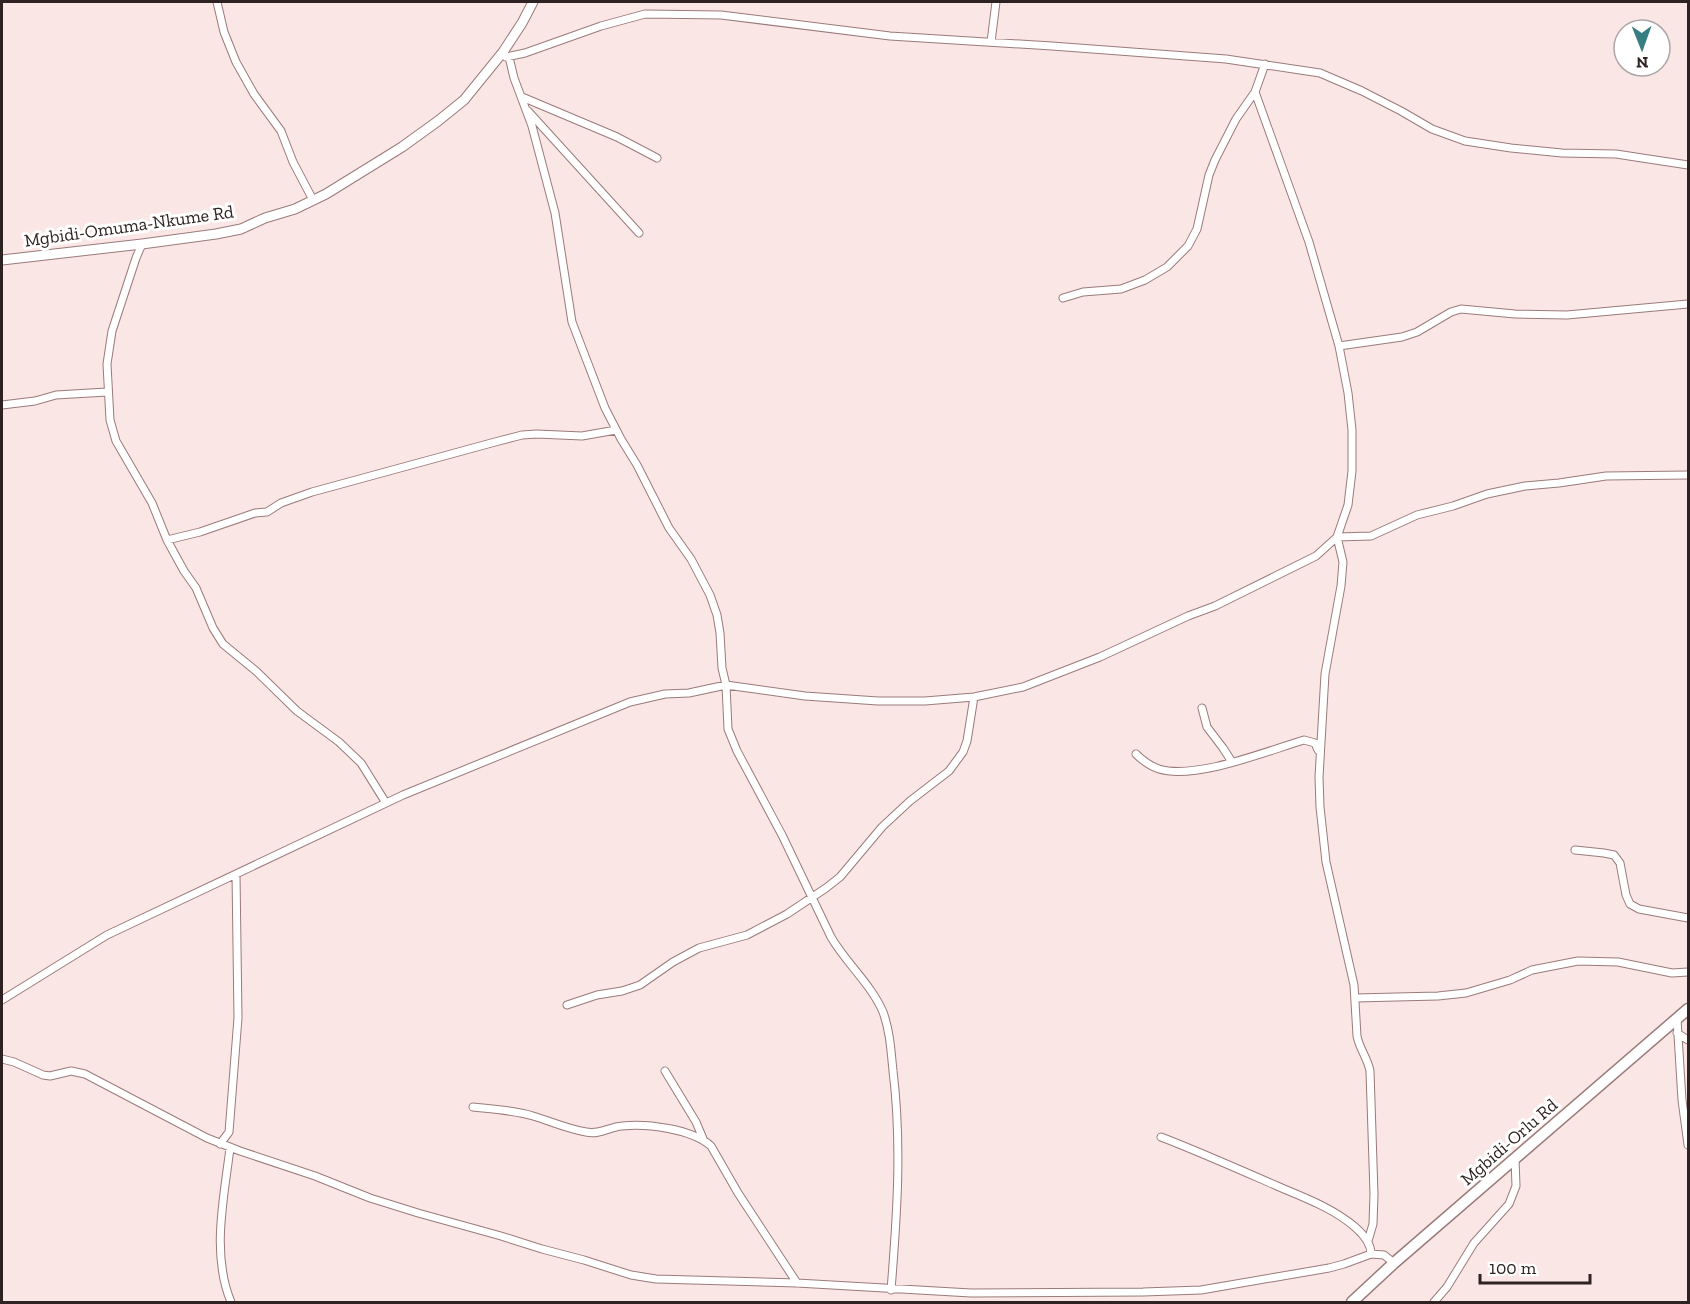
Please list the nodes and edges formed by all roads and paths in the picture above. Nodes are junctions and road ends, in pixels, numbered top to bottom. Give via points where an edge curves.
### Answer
1 (217, 2) edge
2 (533, 2) edge
3 (996, 2) edge
4 (991, 42) junction
5 (504, 57) junction
6 (1265, 64) junction
7 (1255, 92) junction
8 (522, 97) junction
9 (526, 108) junction
10 (657, 158) dead end
11 (1689, 165) edge
12 (313, 200) junction
13 (639, 233) dead end
14 (142, 244) junction
15 (2, 260) edge
16 (1063, 297) dead end
17 (1689, 304) edge
18 (1339, 346) junction
19 (107, 392) junction
20 (2, 405) edge
21 (616, 430) junction
22 (1689, 475) edge
23 (1337, 537) junction
24 (167, 540) junction
25 (726, 685) junction
26 (974, 697) junction
27 (1202, 708) dead end
28 (1319, 752) junction
29 (1136, 754) dead end
30 (1232, 762) junction
31 (386, 803) junction
32 (1575, 850) dead end
33 (236, 874) junction
34 (812, 897) junction
35 (1689, 918) edge
36 (1689, 972) edge
37 (1355, 998) junction
38 (2, 1000) edge
39 (567, 1005) dead end
40 (1689, 1009) edge
41 (1677, 1019) junction
42 (1677, 1033) junction
43 (1689, 1040) edge
44 (2, 1059) edge
45 (665, 1071) dead end
46 (473, 1107) dead end
47 (229, 1132) junction
48 (1161, 1137) dead end
49 (704, 1141) junction
50 (220, 1144) junction
51 (1689, 1145) edge
52 (230, 1148) junction
53 (240, 1151) junction
54 (1515, 1159) junction
55 (1368, 1242) junction
56 (1371, 1254) junction
57 (1394, 1263) junction
58 (797, 1283) junction
59 (891, 1290) junction
60 (231, 1302) edge
61 (1352, 1302) edge
62 (1434, 1302) edge

1 - 12 street via 236,62 281,131
2 - 5 street, Mgbidi-Omuma-Nkume Rd
3 - 4 street
4 - 5 street via 890,36 721,15 645,14
4 - 6 street
5 - 8 street
5 - 12 street, Mgbidi-Omuma-Nkume Rd via 464,100 438,121
6 - 7 street
6 - 11 street via 1320,73 1432,129 1465,141 1562,153 1616,154
7 - 16 street via 1222,144 1209,175 1197,229 1176,259 1145,280 1121,289
7 - 18 street via 1309,242
8 - 9 street
8 - 10 street via 617,136
9 - 13 street
9 - 21 street via 555,213 572,322
12 - 14 street, Mgbidi-Omuma-Nkume Rd via 241,228
14 - 15 street, Mgbidi-Omuma-Nkume Rd
14 - 19 street via 112,331
17 - 18 street via 1567,315 1461,309 1402,337
18 - 23 street via 1352,430 1352,471 1348,505
19 - 20 street via 56,395
19 - 24 street via 116,441 152,503
21 - 24 street via 582,436 522,435 312,492 267,512
21 - 25 street via 710,595 717,615
22 - 23 street via 1606,476 1525,486 1417,515 1371,536
23 - 26 street via 1316,556 1100,657 1023,687
23 - 28 street via 1343,562 1341,586 1324,674
24 - 31 street via 223,644 361,763
25 - 26 street via 878,701
25 - 31 street via 630,702
25 - 34 street via 728,729
26 - 34 street via 967,741 949,771 882,826 840,877
27 - 30 street via 1206,727
28 - 30 street via 1315,744 1304,740
28 - 37 street via 1326,862
29 - 30 street via 1146,763 1173,771
31 - 33 street
32 - 35 street via 1614,855 1622,868 1630,904
33 - 38 street via 107,935
33 - 47 street via 238,1018
34 - 39 street via 747,935 699,948 640,985
34 - 59 street via 840,952 874,996 889,1034 898,1156
36 - 37 street via 1578,961 1532,970 1466,993
37 - 55 street via 1358,1044 1370,1071 1374,1194
40 - 41 main road, Mgbidi-Orlu Rd
41 - 42 street
41 - 54 main road, Mgbidi-Orlu Rd
42 - 43 street
42 - 51 street
44 - 50 street via 43,1075 71,1071 85,1074
45 - 49 street
46 - 49 street via 531,1115 584,1132 635,1125 664,1128
47 - 50 street
47 - 53 street
48 - 55 street via 1328,1210 1356,1227
49 - 58 street via 711,1146
50 - 52 street
52 - 53 street
52 - 60 street via 220,1251 224,1284
53 - 58 street via 417,1213 631,1275
54 - 57 main road, Mgbidi-Orlu Rd
54 - 62 street via 1516,1186 1509,1204 1474,1243
55 - 56 street
56 - 57 street via 1384,1255
56 - 59 street via 1329,1268 1201,1290
57 - 61 main road, Mgbidi-Orlu Rd
58 - 59 street

